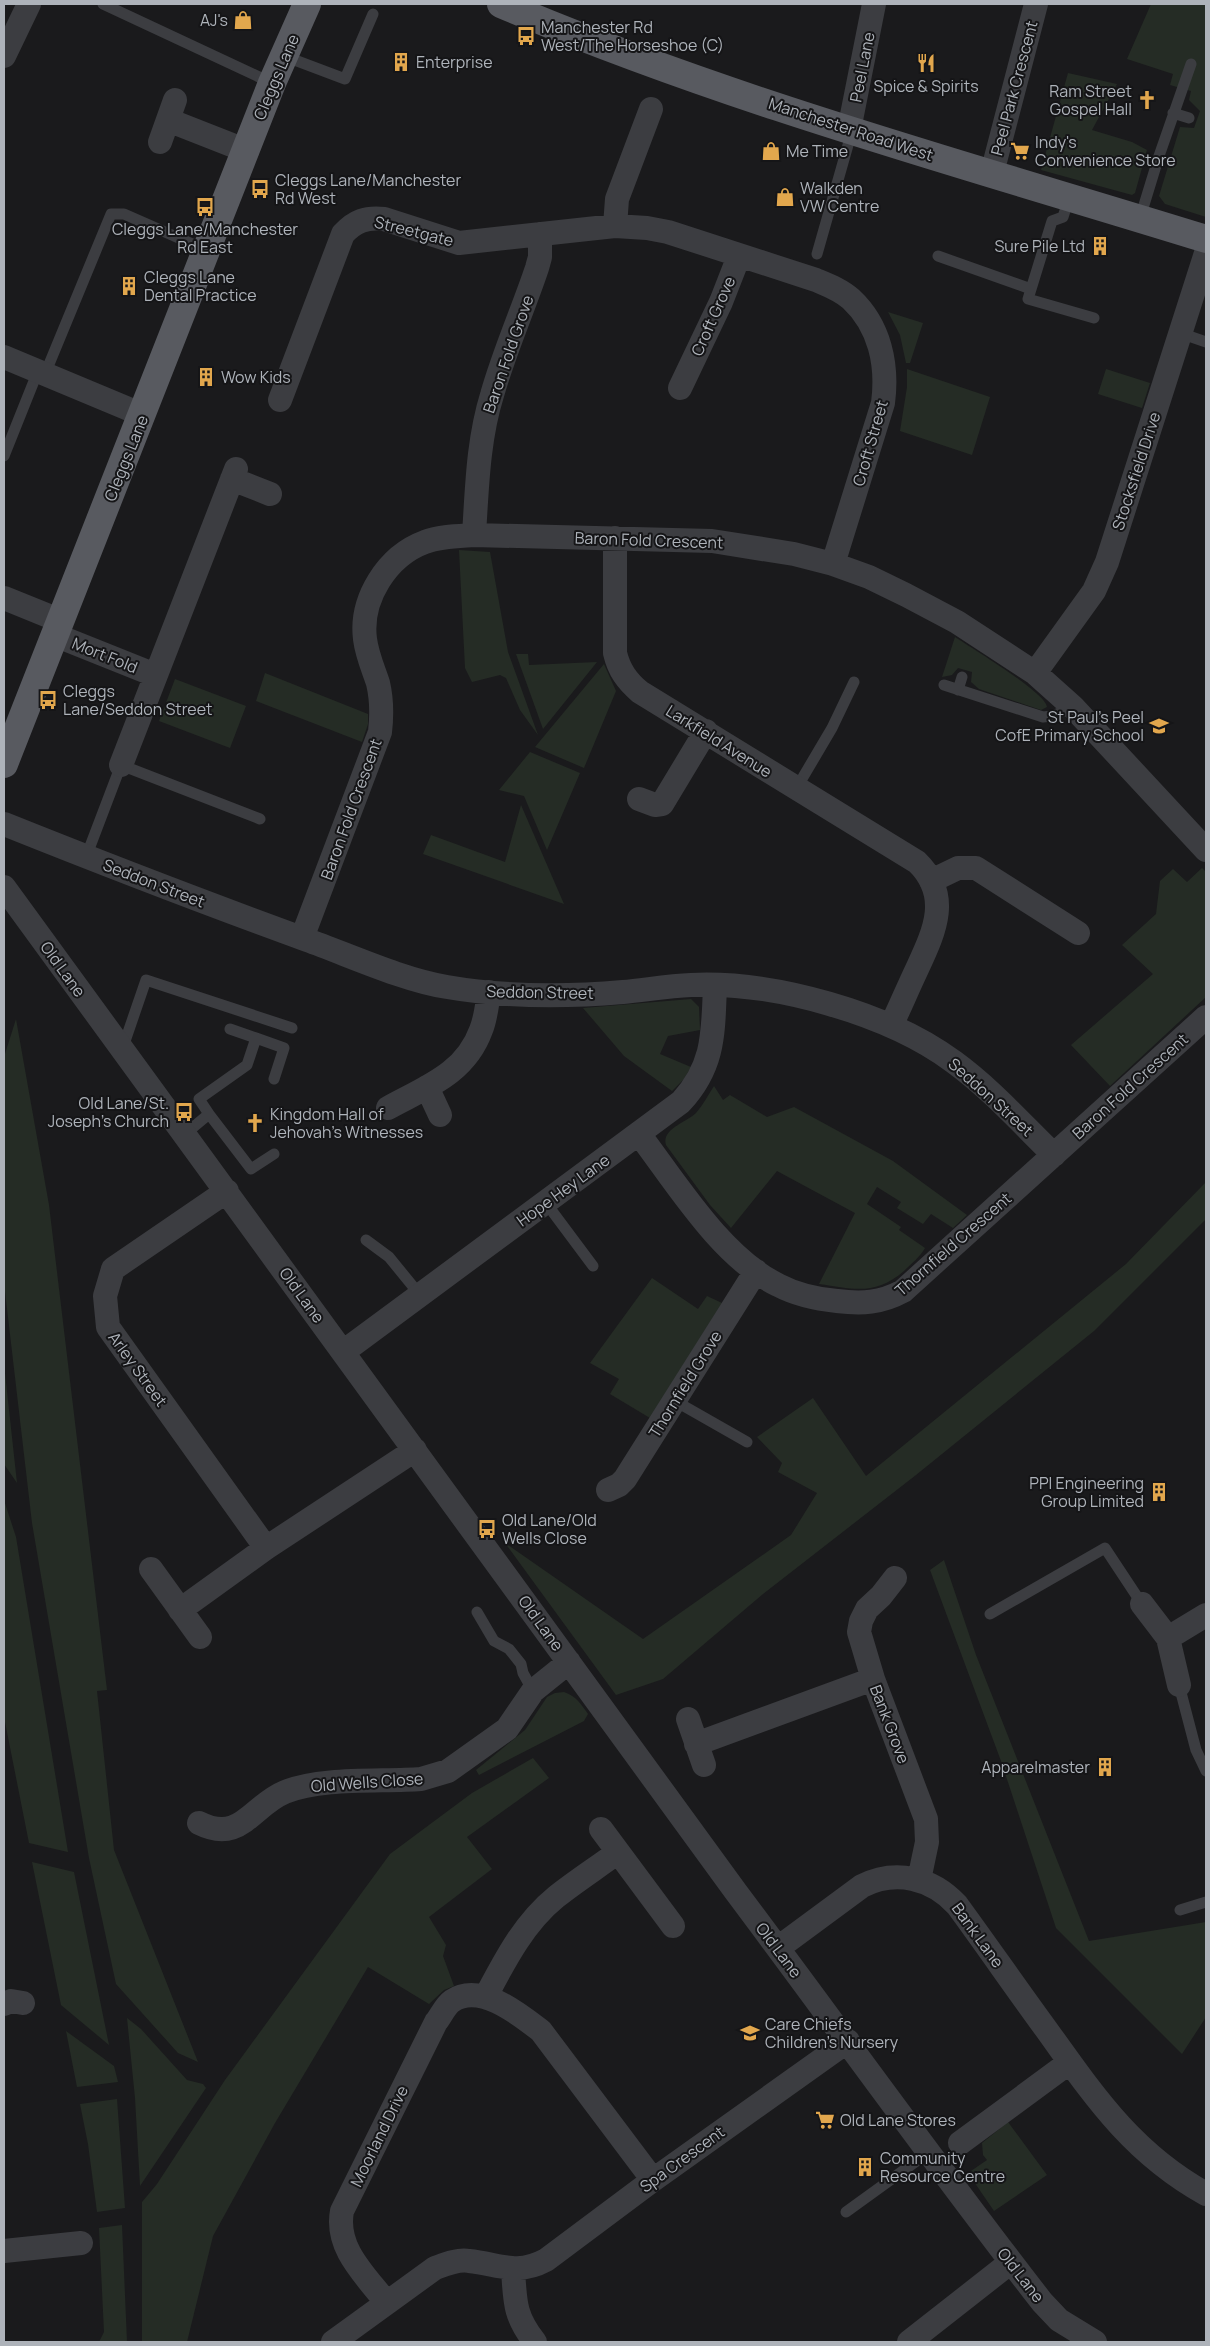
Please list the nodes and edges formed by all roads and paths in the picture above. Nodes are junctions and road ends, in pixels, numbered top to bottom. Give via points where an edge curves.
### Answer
1 (29, 4) edge
2 (102, 4) edge
3 (308, 4) edge
4 (501, 4) edge
5 (874, 4) edge
6 (1036, 4) edge
7 (120, 8) edge
8 (532, 10) edge
9 (373, 14) dead end
10 (4, 56) edge
11 (284, 56) junction
12 (1190, 64) dead end
13 (272, 83) junction
14 (651, 109) dead end
15 (1173, 114) junction
16 (1189, 118) dead end
17 (168, 120) dead end
18 (851, 130) junction
19 (246, 151) junction
20 (992, 173) junction
21 (1070, 196) junction
22 (1140, 218) junction
23 (615, 226) junction
24 (540, 234) junction
25 (1206, 239) edge
26 (208, 250) junction
27 (1206, 253) edge
28 (817, 254) dead end
29 (739, 256) junction
30 (938, 256) dead end
31 (1030, 289) junction
32 (1094, 318) dead end
33 (1180, 333) junction
34 (1206, 342) edge
35 (4, 357) edge
36 (42, 373) junction
37 (679, 377) dead end
38 (291, 389) dead end
39 (143, 415) junction
40 (4, 456) edge
41 (270, 494) dead end
42 (474, 535) junction
43 (615, 538) junction
44 (833, 564) junction
45 (4, 598) edge
46 (58, 628) junction
47 (1035, 673) junction
48 (155, 674) junction
49 (962, 677) dead end
50 (854, 682) dead end
51 (944, 685) dead end
52 (958, 690) junction
53 (1073, 707) junction
54 (706, 731) junction
55 (4, 764) edge
56 (121, 765) junction
57 (796, 789) junction
58 (639, 799) dead end
59 (260, 819) dead end
60 (4, 824) edge
61 (1206, 850) edge
62 (86, 857) junction
63 (932, 881) junction
64 (4, 887) edge
65 (1078, 933) dead end
66 (302, 938) junction
67 (715, 985) junction
68 (489, 992) junction
69 (1206, 1017) edge
70 (891, 1026) junction
71 (292, 1028) dead end
72 (230, 1029) dead end
73 (256, 1038) junction
74 (122, 1050) junction
75 (274, 1079) dead end
76 (427, 1087) junction
77 (388, 1108) dead end
78 (209, 1114) junction
79 (440, 1115) dead end
80 (185, 1134) junction
81 (639, 1134) junction
82 (274, 1154) dead end
83 (1054, 1155) junction
84 (227, 1191) junction
85 (546, 1202) junction
86 (366, 1240) dead end
87 (593, 1266) dead end
88 (756, 1271) junction
89 (420, 1295) junction
90 (343, 1352) junction
91 (675, 1401) junction
92 (747, 1442) dead end
93 (415, 1450) junction
94 (608, 1490) dead end
95 (266, 1548) junction
96 (152, 1569) dead end
97 (895, 1578) dead end
98 (1142, 1604) joint
99 (180, 1610) junction
100 (477, 1612) dead end
101 (990, 1614) dead end
102 (1206, 1616) edge
103 (200, 1637) dead end
104 (1168, 1638) junction
105 (569, 1662) junction
106 (873, 1679) junction
107 (1179, 1685) joint
108 (533, 1691) junction
109 (688, 1719) dead end
110 (1206, 1771) edge
111 (199, 1822) dead end
112 (601, 1829) dead end
113 (618, 1852) junction
114 (919, 1880) junction
115 (1206, 1902) edge
116 (1180, 1910) dead end
117 (673, 1926) dead end
118 (778, 1948) junction
119 (486, 1996) junction
120 (848, 2041) junction
121 (1070, 2062) junction
122 (961, 2144) dead end
123 (928, 2152) junction
124 (653, 2180) junction
125 (1206, 2194) edge
126 (846, 2212) dead end
127 (81, 2244) dead end
128 (4, 2251) edge
129 (1011, 2262) junction
130 (514, 2268) junction
131 (386, 2302) junction
132 (332, 2342) edge
133 (535, 2342) edge
134 (909, 2342) edge
135 (1095, 2342) edge

1 - 10 street
2 - 7 lane
3 - 11 main road, Cleggs Lane
4 - 8 main road, Manchester Road West
5 - 18 street, Peel Lane
6 - 20 street, Peel Park Crescent
7 - 13 lane
8 - 18 main road, Manchester Road West via 631,56
9 - 11 lane via 345,79
11 - 13 main road, Cleggs Lane
12 - 15 lane
13 - 19 main road, Cleggs Lane
14 - 23 street via 634,128 617,199
15 - 16 lane
15 - 22 lane
17 - 19 street
18 - 20 main road, Manchester Road West
18 - 28 lane
19 - 26 main road, Cleggs Lane
20 - 21 main road, Manchester Road West
21 - 22 main road, Manchester Road West
21 - 31 lane via 1063,217 1052,221
22 - 25 main road, Manchester Road West
23 - 24 street, Streetgate
23 - 29 street, Streetgate via 668,232
24 - 38 street, Streetgate via 459,243 384,219 372,218 350,226 344,234
24 - 42 street, Baron Fold Grove via 538,268 492,395 483,431
26 - 36 lane via 124,214 111,214
26 - 39 main road, Cleggs Lane
27 - 33 street, Stocksfield Drive
29 - 37 street, Croft Grove via 721,302
29 - 44 street, Croft Street via 835,288 862,310 879,342 886,380 883,403
30 - 31 lane
31 - 32 lane via 1028,299
33 - 34 lane
33 - 47 street, Stocksfield Drive via 1104,569 1081,612
35 - 36 street
36 - 39 street
36 - 40 lane
39 - 46 main road, Cleggs Lane
41 - 48 street via 234,474
42 - 43 street, Baron Fold Crescent
42 - 66 street, Baron Fold Crescent via 442,538 410,549 386,570 375,587 365,619 365,638 381,698 380,732
43 - 44 street, Baron Fold Crescent via 712,542 794,554
43 - 54 street, Larkfield Avenue via 615,653 618,664 640,692
44 - 47 street, Baron Fold Crescent via 906,594 957,622
45 - 46 street, Mort Fold
46 - 48 street, Mort Fold
46 - 55 main road, Cleggs Lane
47 - 53 street, Baron Fold Crescent
48 - 56 street
49 - 52 lane
50 - 57 lane via 832,728
51 - 52 lane
52 - 53 lane via 1043,717
53 - 61 street, Baron Fold Crescent
54 - 57 street, Larkfield Avenue
54 - 58 street via 662,804
56 - 59 lane
56 - 62 lane
57 - 63 street, Larkfield Avenue via 917,862
60 - 62 street, Seddon Street
62 - 66 street, Seddon Street
63 - 65 street via 958,868 976,868
63 - 70 street, Larkfield Avenue via 937,902 934,931
64 - 74 street, Old Lane
66 - 68 street, Seddon Street via 418,980 444,987
67 - 68 street, Seddon Street via 599,994
67 - 70 street, Seddon Street via 802,997
67 - 81 street, Hope Hey Lane via 713,1037 702,1076 681,1102
68 - 76 street via 482,1029 470,1055 451,1074
69 - 83 street, Baron Fold Crescent
70 - 83 street, Seddon Street via 953,1061
71 - 74 lane via 146,980
72 - 73 lane
73 - 75 lane via 284,1048
73 - 78 lane via 247,1065 199,1099
74 - 80 street, Old Lane
76 - 77 street
76 - 79 street
78 - 80 lane
78 - 82 lane via 250,1169
80 - 84 street, Old Lane
81 - 85 street, Hope Hey Lane
81 - 88 street, Thornfield Crescent via 706,1224
83 - 88 street, Thornfield Crescent via 903,1291 891,1298 863,1303 811,1297 777,1285
84 - 90 street, Old Lane
84 - 95 street, Arley Street via 113,1269 104,1296 108,1327
85 - 87 lane
85 - 89 street, Hope Hey Lane
86 - 89 lane via 389,1257
88 - 91 street, Thornfield Grove
89 - 90 street, Hope Hey Lane
90 - 93 street, Old Lane
91 - 92 lane
91 - 94 street, Thornfield Grove via 625,1479
93 - 95 street
93 - 105 street, Old Lane
95 - 99 street
96 - 99 street
97 - 106 street, Bank Grove via 867,1609 861,1621 861,1644
98 - 101 lane via 1105,1548
98 - 104 street
99 - 103 street
100 - 108 lane via 494,1640 509,1649 517,1659
102 - 104 street
104 - 107 street
105 - 108 street, Old Wells Close
105 - 118 street, Old Lane
106 - 109 street via 700,1755
106 - 114 street, Bank Grove via 926,1819 927,1842
107 - 110 lane via 1196,1750
108 - 111 street, Old Wells Close via 507,1729 448,1771 421,1779 323,1784 291,1790 274,1798 223,1838 216,1830
112 - 113 street
113 - 117 street
113 - 119 street via 555,1898 537,1916 509,1953
114 - 118 street, Bank Lane via 888,1877 868,1883
114 - 121 street, Bank Lane via 946,1893 957,1905
115 - 116 lane
118 - 120 street, Old Lane
119 - 124 street via 541,2031
119 - 131 street, Moorland Drive via 466,1995 452,2002 436,2022 342,2211 339,2224 346,2249
120 - 123 street, Old Lane
120 - 124 street, Spa Crescent
121 - 122 street
121 - 125 street, Bank Lane via 1127,2135 1156,2161
123 - 126 lane
123 - 129 street, Old Lane
124 - 130 street, Spa Crescent via 546,2260 526,2269
127 - 128 street
129 - 134 street
129 - 135 street, Old Lane via 1059,2320
130 - 131 street, Spa Crescent via 468,2260 450,2262 435,2268
130 - 133 street via 515,2306 522,2324
131 - 132 street, Spa Crescent

